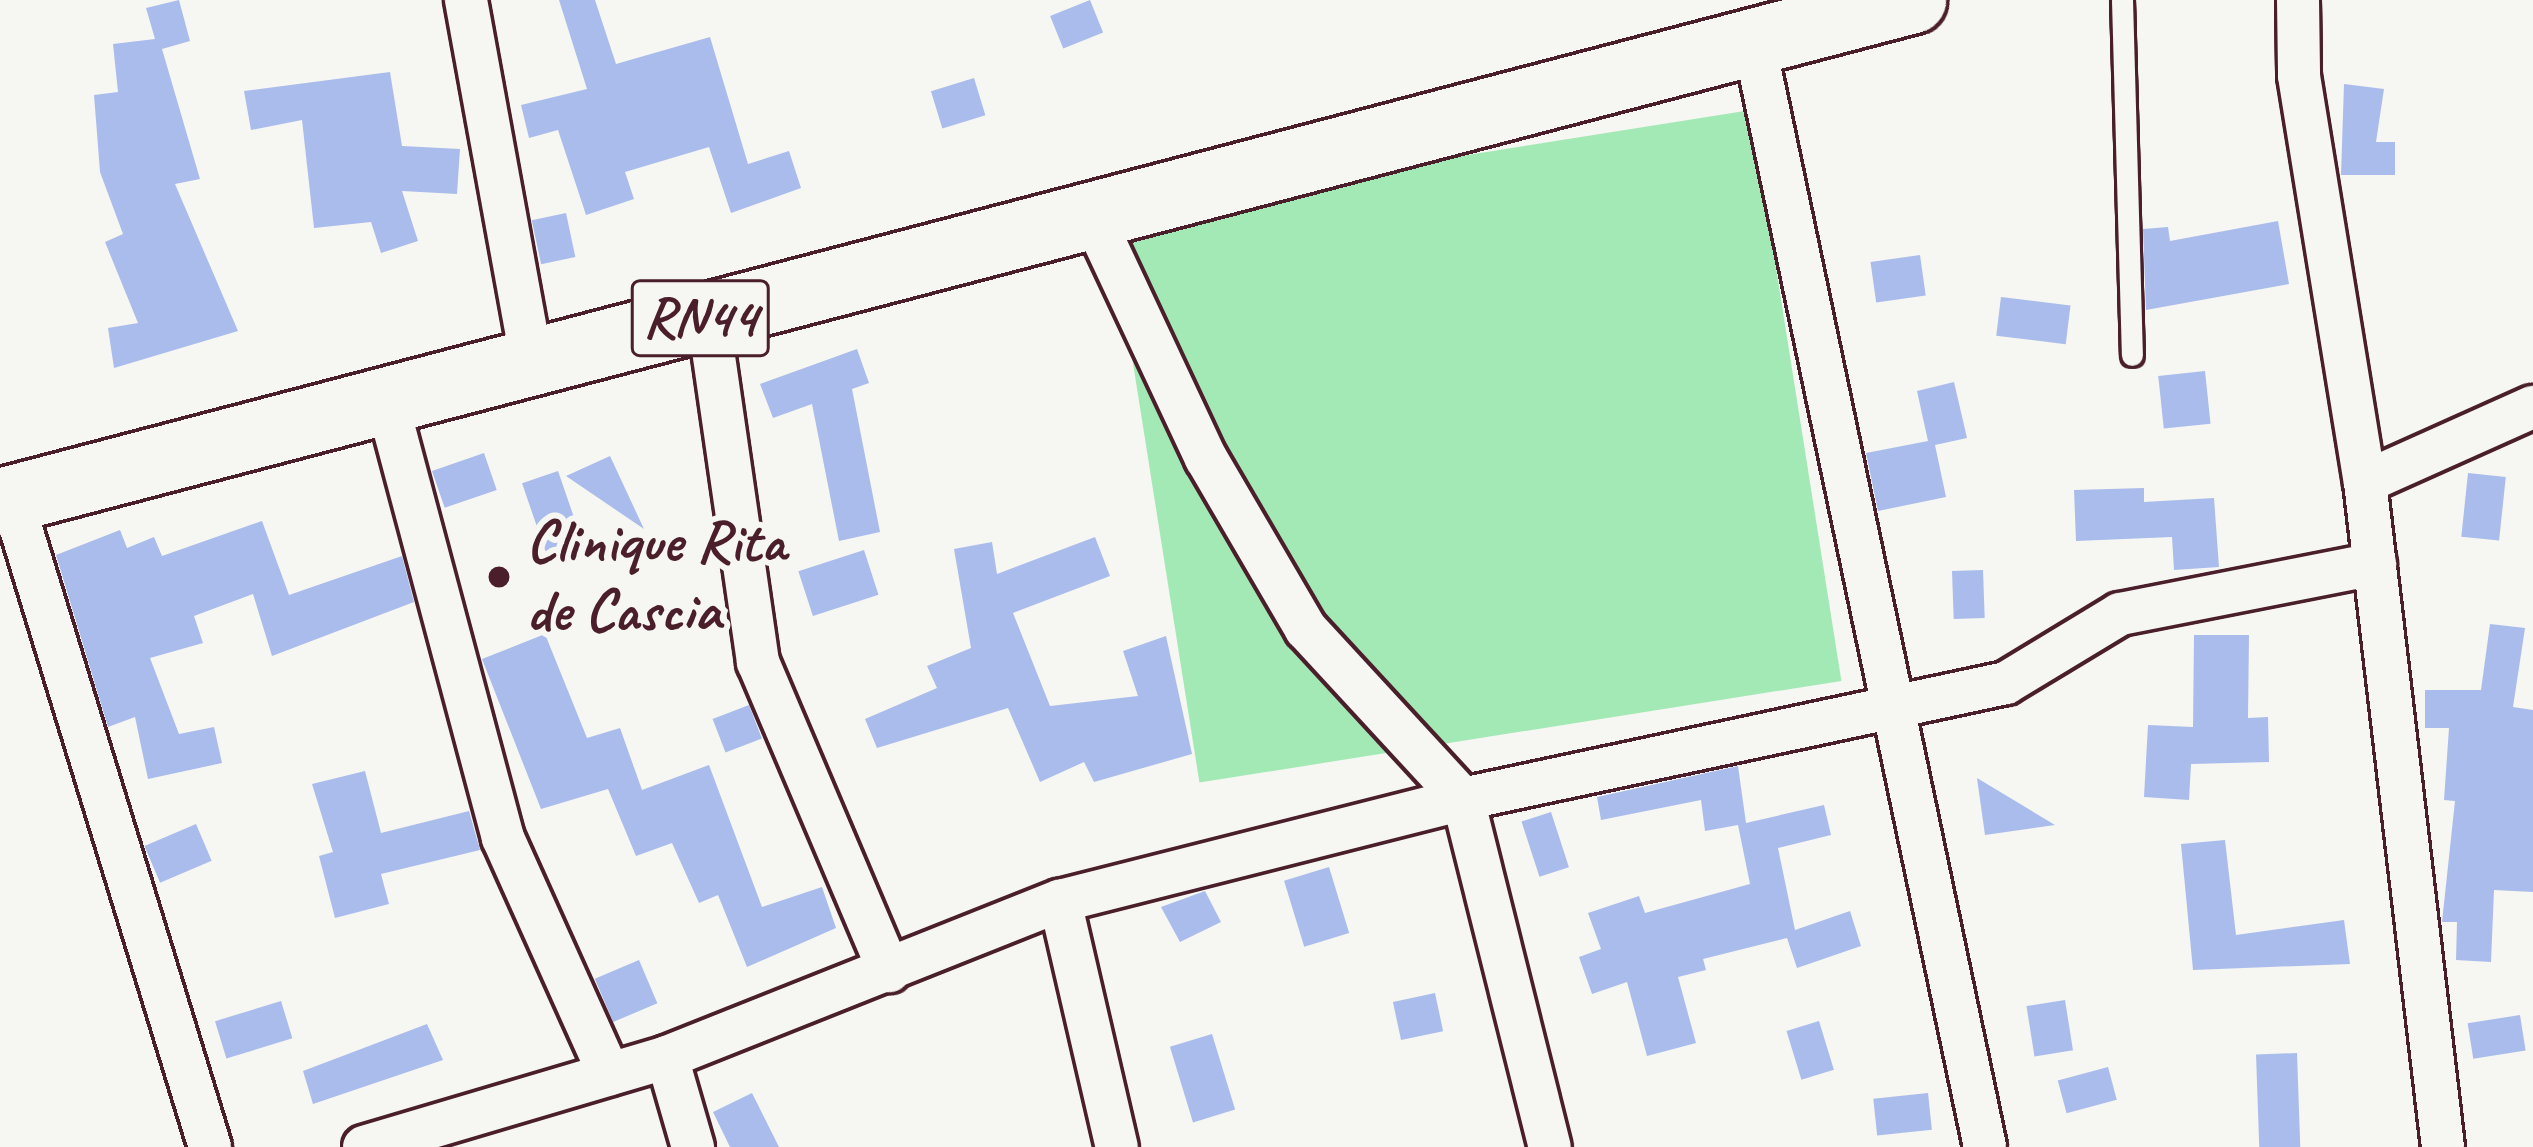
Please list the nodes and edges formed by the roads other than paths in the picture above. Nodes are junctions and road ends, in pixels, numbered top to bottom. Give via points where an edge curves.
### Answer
1 (466, 0) edge
2 (1913, 0) edge
3 (2122, 0) edge
4 (2298, 0) edge
5 (1754, 42) junction
6 (1091, 213) junction
7 (708, 316) junction
8 (2132, 355) dead end
9 (532, 364) junction
10 (387, 402) junction
11 (2533, 406) edge
12 (2366, 482) junction
13 (6, 500) edge
14 (2375, 564) junction
15 (1884, 702) junction
16 (1463, 799) junction
17 (1060, 901) junction
18 (889, 971) junction
19 (667, 1057) junction
20 (609, 1074) junction
21 (210, 1147) edge
22 (364, 1147) edge
23 (693, 1147) edge
24 (1117, 1147) edge
25 (1550, 1147) edge
26 (1985, 1147) edge
27 (2444, 1147) edge

1 - 9 street
2 - 5 main road, RN44
3 - 8 lane
4 - 12 street via 2299,76
5 - 6 main road, RN44
5 - 15 street
6 - 7 main road, RN44
6 - 16 street via 1206,458 1306,629
7 - 9 main road, RN44
7 - 18 street via 758,662
9 - 10 main road, RN44
10 - 13 main road, RN44
10 - 20 street via 502,838
11 - 12 street
12 - 14 street
13 - 21 street
14 - 15 street via 2120,614 2006,683
14 - 27 street
15 - 16 street
15 - 26 street
16 - 17 street
16 - 25 street
17 - 18 street
17 - 24 street
18 - 19 street
19 - 20 street
19 - 23 street
20 - 22 street

